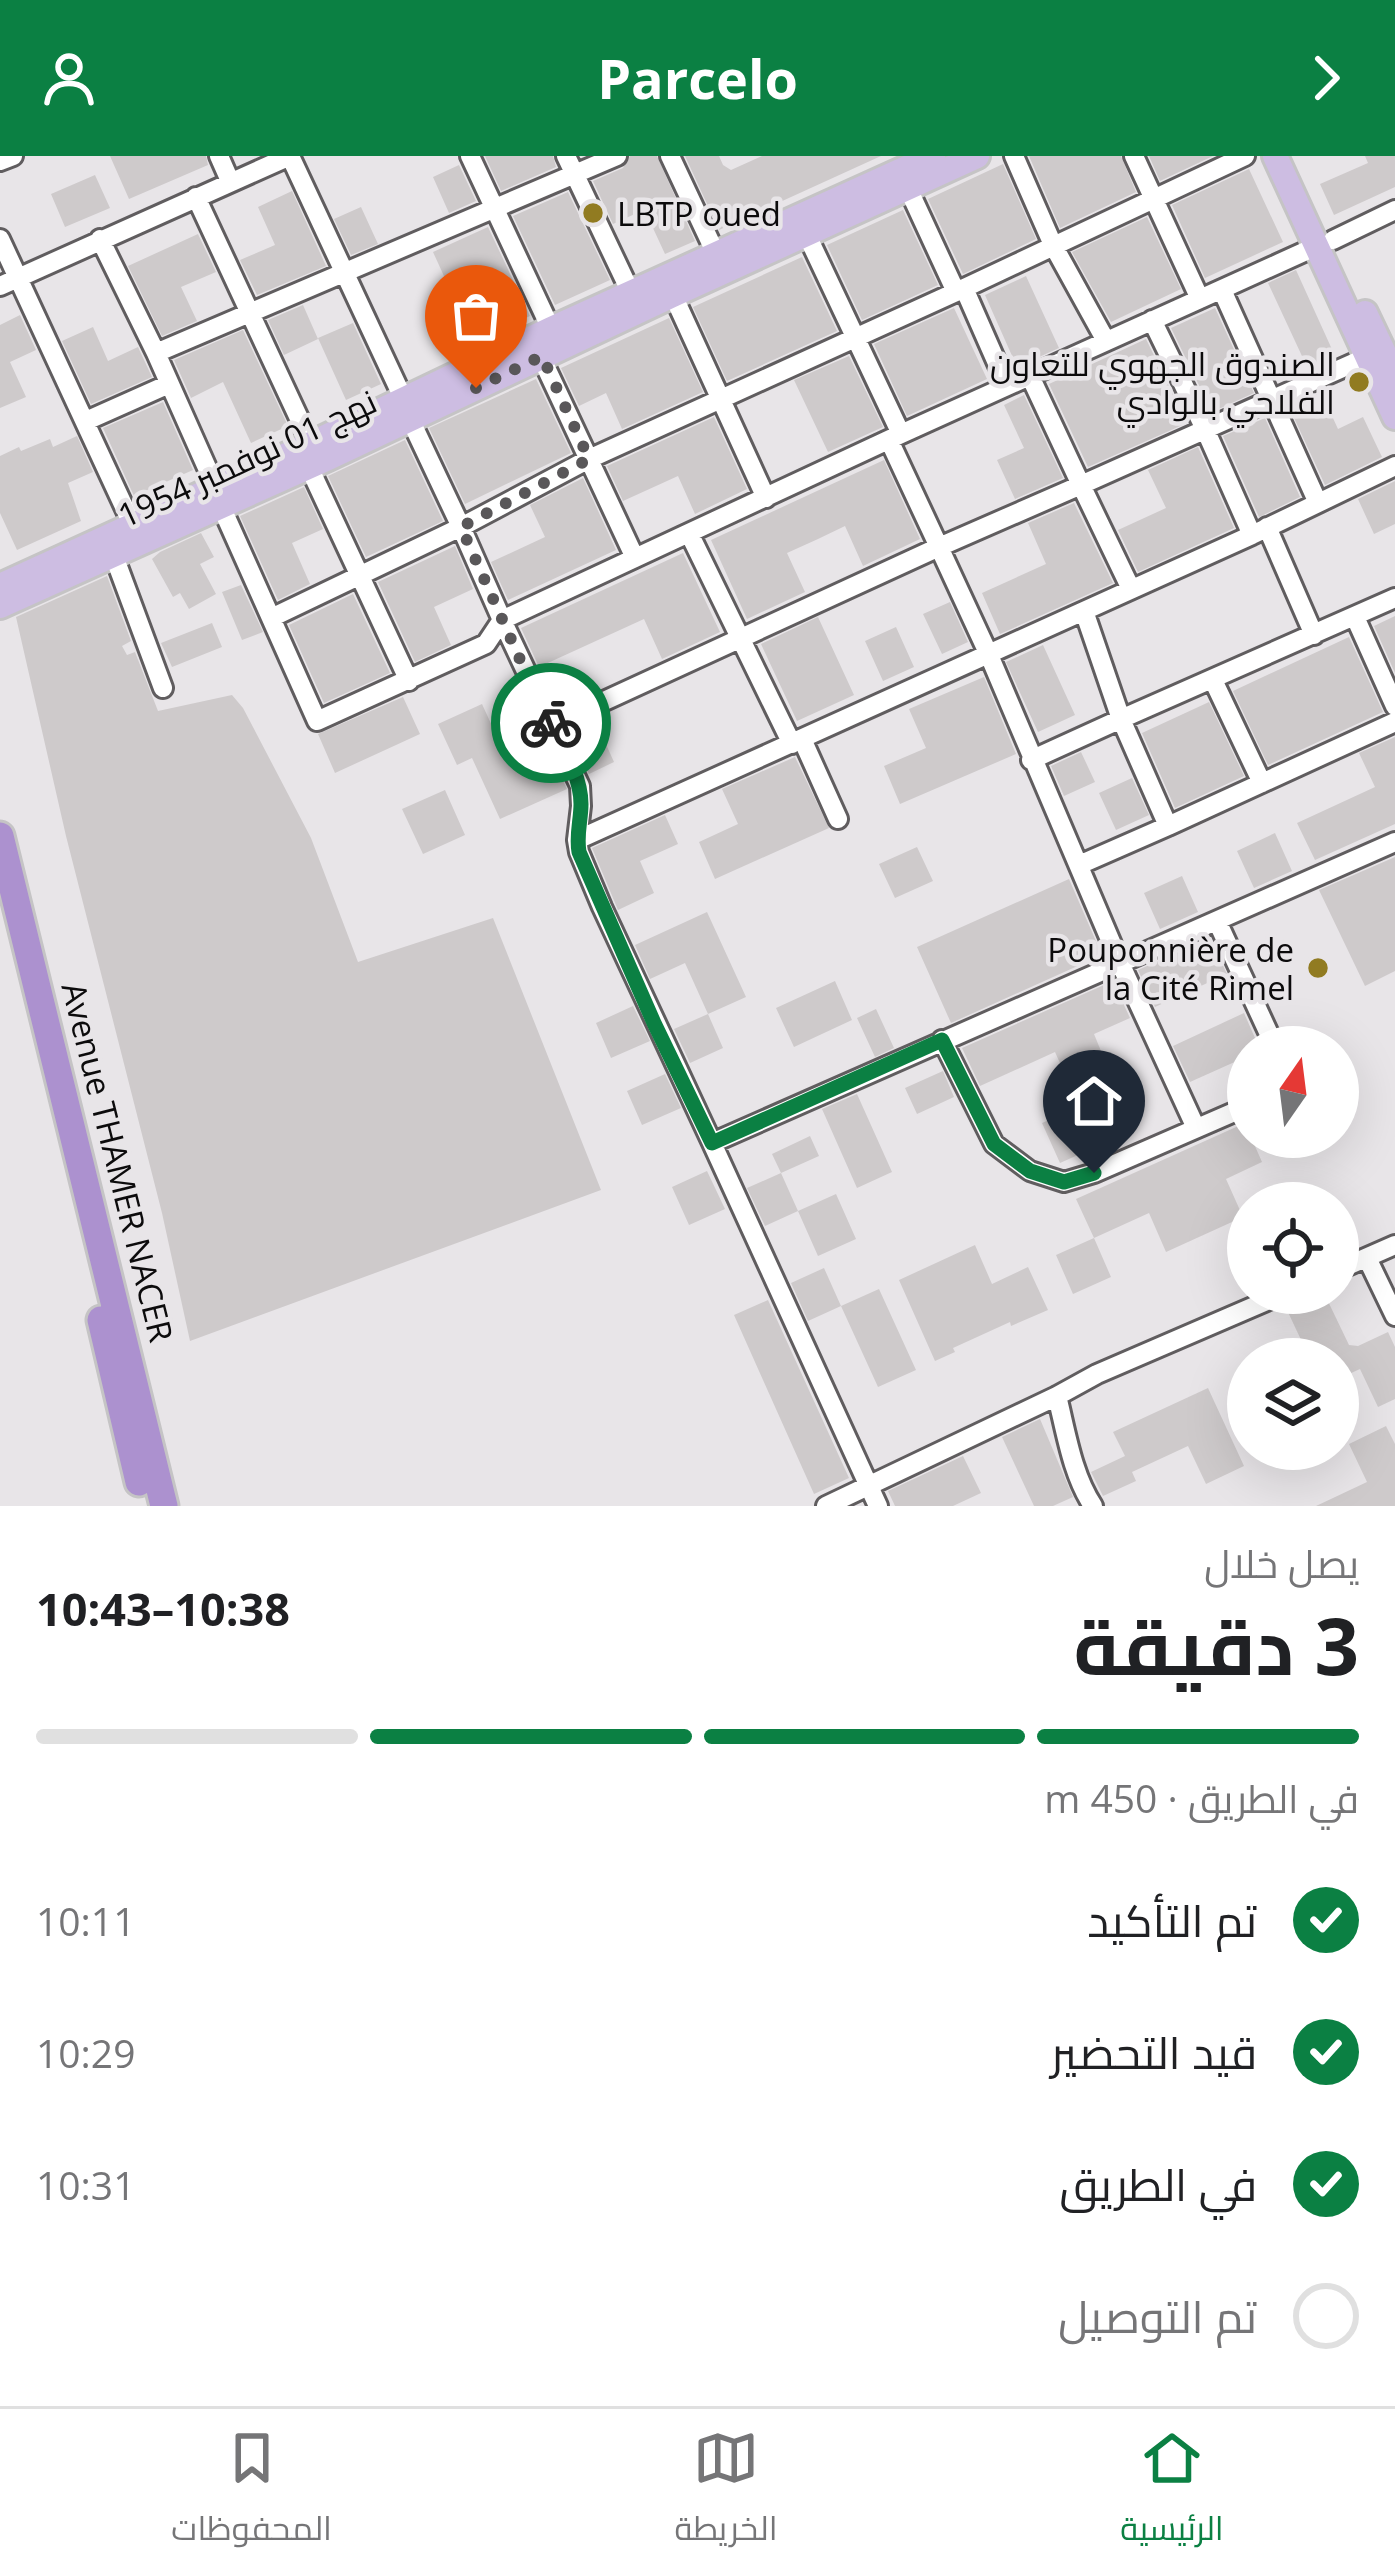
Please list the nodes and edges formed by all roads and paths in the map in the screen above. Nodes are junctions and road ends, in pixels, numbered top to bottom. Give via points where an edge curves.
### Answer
1 (13, 156) edge
2 (219, 156) edge
3 (470, 156) edge
4 (617, 156) edge
5 (670, 156) edge
6 (977, 156) edge
7 (1014, 156) edge
8 (1134, 156) edge
9 (1245, 156) edge
10 (1275, 156) edge
11 (1294, 156) edge
12 (0, 161) edge
13 (937, 161) edge
14 (571, 165) edge
15 (889, 173) edge
16 (230, 181) junction
17 (196, 197) junction
18 (1153, 198) junction
19 (495, 209) junction
20 (1395, 210) edge
21 (806, 233) junction
22 (0, 239) edge
23 (100, 239) junction
24 (1325, 243) junction
25 (1053, 245) junction
26 (716, 254) junction
27 (344, 272) junction
28 (9, 282) edge
29 (960, 290) junction
30 (1222, 290) junction
31 (631, 292) junction
32 (673, 295) junction
33 (1200, 299) junction
34 (250, 314) junction
35 (1152, 320) junction
36 (551, 329) junction
37 (854, 338) junction
38 (1106, 341) junction
39 (155, 353) junction
40 (542, 356) junction
41 (1367, 357) junction
42 (1030, 376) junction
43 (1395, 376) edge
44 (169, 384) junction
45 (1007, 386) junction
46 (722, 399) junction
47 (1272, 399) junction
48 (407, 409) junction
49 (1395, 417) edge
50 (86, 421) junction
51 (1205, 429) junction
52 (895, 437) junction
53 (310, 456) junction
54 (589, 459) junction
55 (1395, 466) edge
56 (1081, 484) junction
57 (218, 497) junction
58 (766, 497) junction
59 (1318, 502) junction
60 (133, 526) junction
61 (461, 527) junction
62 (1259, 531) junction
63 (689, 532) junction
64 (939, 547) junction
65 (113, 556) junction
66 (634, 558) junction
67 (359, 577) junction
68 (0, 586) edge
69 (1131, 589) junction
70 (1395, 598) edge
71 (0, 606) edge
72 (1084, 610) junction
73 (1355, 617) junction
74 (271, 618) junction
75 (502, 620) junction
76 (1313, 634) junction
77 (739, 637) junction
78 (989, 655) junction
79 (1214, 680) junction
80 (409, 681) junction
81 (164, 688) dead end
82 (1395, 706) edge
83 (1121, 719) junction
84 (1395, 722) edge
85 (552, 725) junction
86 (797, 742) junction
87 (1031, 760) junction
88 (1262, 783) junction
89 (838, 819) dead end
90 (1168, 826) junction
91 (0, 836) edge
92 (577, 840) junction
93 (1395, 842) edge
94 (1079, 866) junction
95 (0, 914) edge
96 (1216, 921) junction
97 (1120, 962) junction
98 (1265, 1026) edge
99 (942, 1040) junction
100 (1227, 1115) edge
101 (1196, 1128) junction
102 (712, 1143) junction
103 (1395, 1245) edge
104 (1367, 1258) junction
105 (1359, 1261) edge
106 (1236, 1314) edge
107 (1395, 1316) edge
108 (1058, 1396) junction
109 (874, 1497) edge
110 (145, 1506) edge
111 (164, 1506) edge
112 (826, 1506) edge
113 (1093, 1506) edge

1 - 12 street
2 - 16 street
3 - 19 street
4 - 14 street
5 - 26 street
6 - 13 main road, نهج 01 نوفمبر 1954
7 - 25 street
8 - 18 street
9 - 18 street
10 - 24 main road
11 - 24 main road
13 - 15 main road, نهج 01 نوفمبر 1954
14 - 19 street
14 - 31 street
15 - 21 main road, نهج 01 نوفمبر 1954
15 - 26 main road, نهج 01 نوفمبر 1954
15 - 29 street
16 - 17 street
16 - 27 street via 290,156
17 - 23 street
17 - 34 street
18 - 25 street
18 - 33 street
19 - 27 street
19 - 36 street
20 - 24 street
21 - 32 main road, نهج 01 نوفمبر 1954
21 - 37 street
22 - 28 street
23 - 28 street
23 - 39 street
24 - 30 street
24 - 41 main road
24 - 43 main road
25 - 29 street
25 - 38 street
26 - 31 main road, نهج 01 نوفمبر 1954
27 - 34 street
27 - 48 street
28 - 50 street
29 - 37 street
29 - 45 street
30 - 33 street
30 - 47 street
31 - 36 main road, نهج 01 نوفمبر 1954
32 - 40 main road, نهج 01 نوفمبر 1954
32 - 46 street
33 - 35 street
34 - 39 street
34 - 53 street
35 - 38 street
35 - 51 street
36 - 48 main road, نهج 01 نوفمبر 1954
37 - 46 street
37 - 52 street
38 - 42 street
39 - 44 street
40 - 48 main road, نهج 01 نوفمبر 1954
40 - 54 street
41 - 47 street
41 - 49 main road
42 - 45 street
42 - 56 street
44 - 50 street
44 - 57 street
45 - 52 street
46 - 54 street
46 - 58 street
47 - 51 street
47 - 59 street
48 - 53 main road, نهج 01 نوفمبر 1954
48 - 61 street
50 - 60 street
51 - 56 street
51 - 62 street
52 - 58 street
52 - 64 street
53 - 57 main road, نهج 01 نوفمبر 1954
53 - 67 street
54 - 61 street
54 - 66 street
55 - 59 street
56 - 64 street
56 - 69 street
57 - 60 main road, نهج 01 نوفمبر 1954
57 - 65 main road, نهج 01 نوفمبر 1954
57 - 74 street
58 - 63 street
59 - 62 street
60 - 68 main road, نهج 01 نوفمبر 1954
61 - 67 street
61 - 75 street
62 - 69 street
62 - 76 street
63 - 66 street
63 - 77 street
64 - 77 street
64 - 78 street
65 - 71 main road, نهج 01 نوفمبر 1954
65 - 81 street
66 - 75 street
67 - 74 street
67 - 80 street
69 - 72 street
70 - 73 street
72 - 78 street
72 - 83 street
73 - 76 street
73 - 82 street
74 - 80 street via 317,721
75 - 80 street via 486,644
75 - 85 street
76 - 79 street
77 - 85 street
77 - 86 street
78 - 86 street
78 - 87 street
79 - 83 street
79 - 88 street
83 - 87 street
83 - 90 street
84 - 88 street
85 - 92 street via 580,786
86 - 89 street
86 - 92 street
87 - 94 street
88 - 90 street
90 - 94 street
91 - 111 highway, Avenue THAMER NACER
92 - 102 street
93 - 96 street
94 - 97 street
95 - 110 highway, Avenue THAMER NACER
96 - 97 street
96 - 98 street
97 - 99 street
97 - 101 street
99 - 101 street via 994,1144 1030,1171 1064,1182
99 - 102 street
100 - 101 street
102 - 109 street
103 - 104 street
104 - 105 street
104 - 107 street
106 - 108 street
108 - 109 street
108 - 113 street
109 - 112 street

